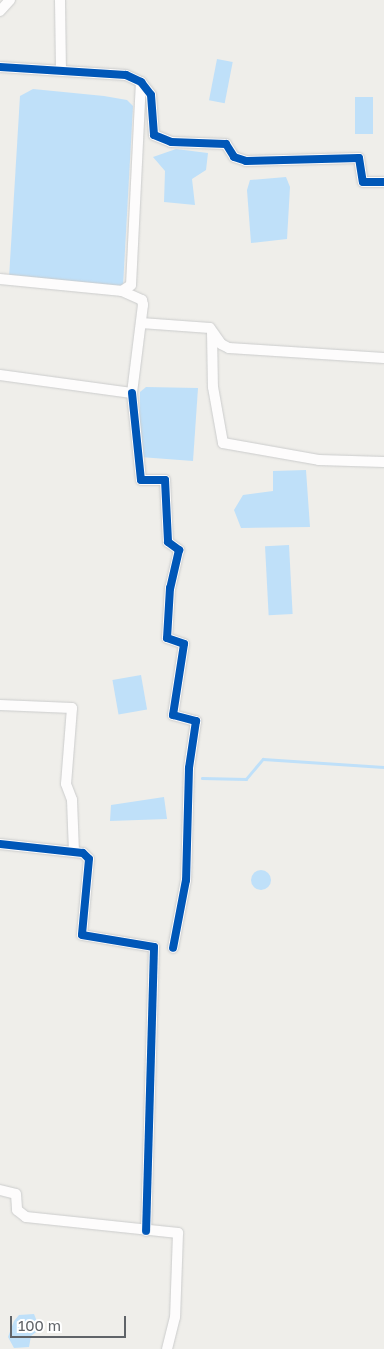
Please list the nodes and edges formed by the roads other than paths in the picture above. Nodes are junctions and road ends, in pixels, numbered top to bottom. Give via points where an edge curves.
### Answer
1 (10, 0) edge
2 (60, 0) edge
3 (0, 11) edge
4 (0, 66) edge
5 (61, 70) junction
6 (141, 82) junction
7 (384, 182) edge
8 (0, 280) edge
9 (122, 292) junction
10 (141, 323) junction
11 (212, 332) junction
12 (384, 358) edge
13 (0, 375) edge
14 (132, 393) junction
15 (384, 462) edge
16 (0, 704) edge
17 (0, 844) edge
18 (74, 852) junction
19 (173, 948) dead end
20 (0, 1190) edge
21 (146, 1231) junction
22 (167, 1349) edge

1 - 3 street
2 - 5 street
4 - 5 street
5 - 6 street via 126,75
6 - 7 street via 155,110 154,135 171,142 226,144 234,158 246,161 359,158 363,182
6 - 9 street via 133,274 132,285
8 - 9 street
9 - 10 street via 142,300
10 - 11 street via 209,327
10 - 14 street
11 - 12 street via 229,348
11 - 15 street via 215,404 223,443 319,460
13 - 14 street
14 - 19 street via 141,480 165,480 168,542 179,550 170,588 167,638 184,644 173,715 196,721 189,768 186,880
16 - 18 street via 72,708 66,784 72,800
17 - 18 street
18 - 21 street via 89,859 82,935 154,947
20 - 21 street via 16,1194 17,1210 26,1217
21 - 22 street via 179,1236 175,1317

